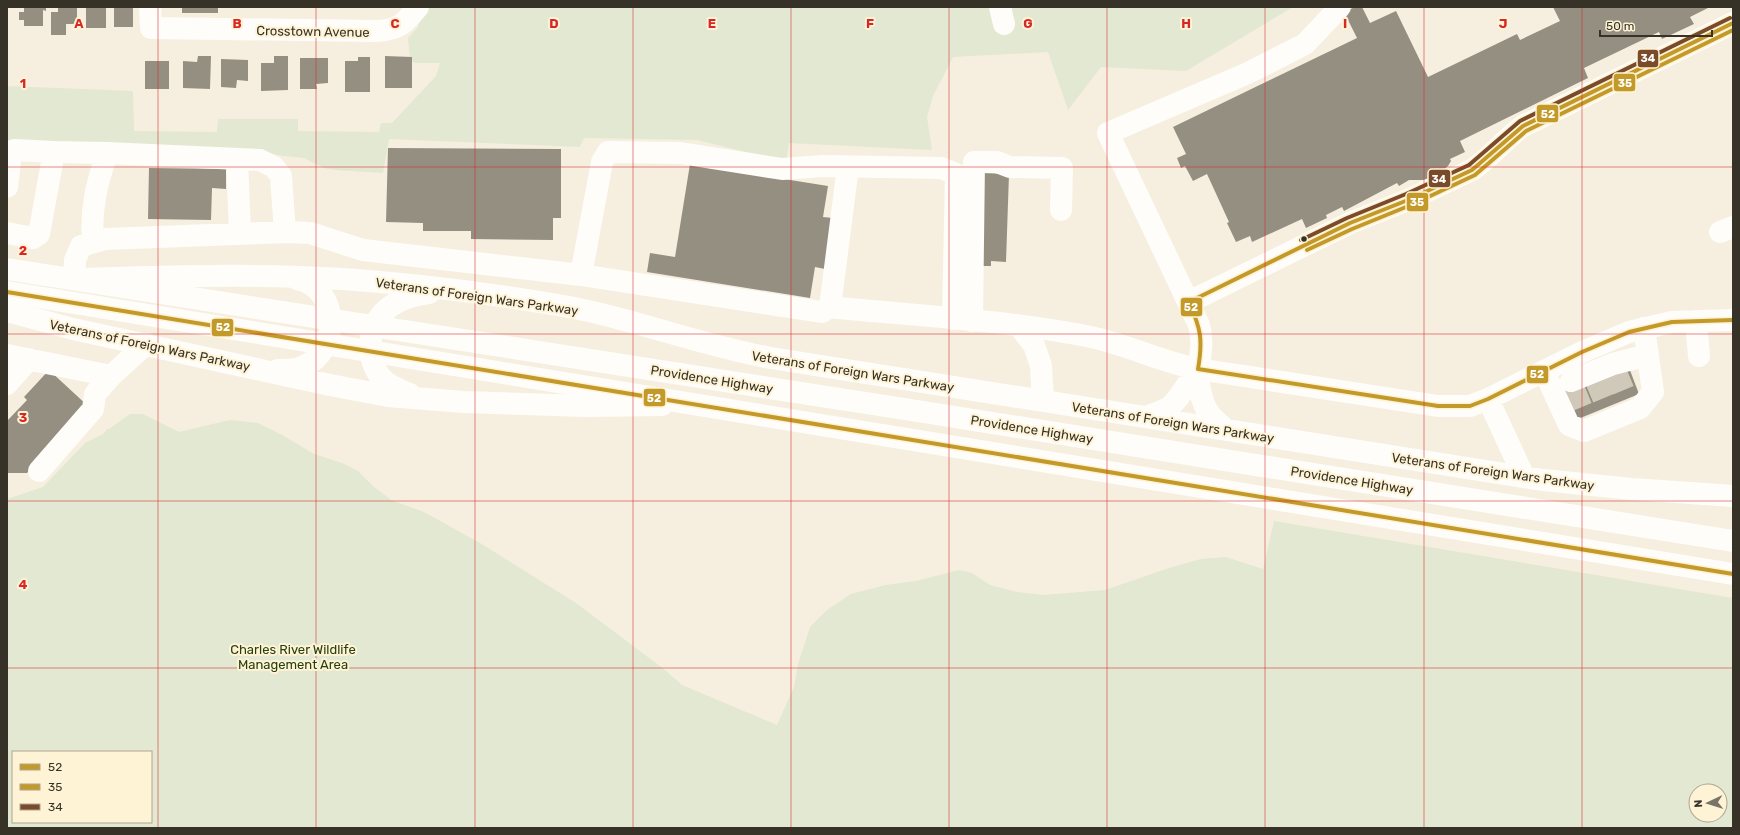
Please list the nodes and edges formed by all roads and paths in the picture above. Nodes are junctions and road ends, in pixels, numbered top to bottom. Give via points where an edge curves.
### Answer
1 (150, 7) edge
2 (418, 7) edge
3 (1340, 7) edge
4 (1733, 23) edge
5 (54, 152) junction
6 (107, 153) junction
7 (237, 159) junction
8 (848, 167) junction
9 (7, 187) edge
10 (1061, 210) dead end
11 (285, 232) junction
12 (7, 233) edge
13 (240, 233) junction
14 (93, 242) junction
15 (7, 269) edge
16 (581, 275) junction
17 (280, 276) junction
18 (74, 279) junction
19 (450, 291) junction
20 (7, 292) edge
21 (1189, 302) junction
22 (830, 307) junction
23 (7, 311) edge
24 (331, 319) junction
25 (962, 320) junction
26 (1733, 320) edge
27 (1696, 321) junction
28 (374, 326) junction
29 (1019, 326) junction
30 (1644, 328) junction
31 (1060, 332) junction
32 (328, 343) junction
33 (146, 344) junction
34 (371, 350) junction
35 (7, 355) edge
36 (1648, 355) junction
37 (1699, 356) dead end
38 (29, 359) junction
39 (1041, 366) junction
40 (1198, 369) junction
41 (263, 370) junction
42 (111, 376) junction
43 (1560, 382) junction
44 (7, 384) edge
45 (423, 399) junction
46 (1488, 399) junction
47 (1043, 401) junction
48 (699, 404) junction
49 (1146, 417) junction
50 (1226, 430) junction
51 (39, 472) dead end
52 (1524, 477) junction
53 (1632, 489) junction
54 (1733, 496) edge
55 (1733, 512) edge
56 (1733, 541) edge
57 (1733, 574) edge

1 - 2 main road, Crosstown Avenue via 151,28 382,31 405,23
3 - 21 main road via 1305,44 1248,73 1108,133
4 - 21 main road via 1523,126 1472,170 1408,200 1350,223
5 - 6 main road
5 - 9 main road via 11,152
5 - 12 main road via 37,237
6 - 7 main road
6 - 14 main road via 98,178 94,200
7 - 11 main road via 260,160 274,167 281,176
7 - 13 main road
8 - 16 main road via 782,169 680,153 608,152 602,162
8 - 22 main road
8 - 25 main road via 941,168 956,174
10 - 25 main road via 1062,168 1010,167 997,162 974,162
11 - 13 main road
11 - 16 main road via 310,233 363,250
13 - 14 main road via 105,239
14 - 18 main road via 81,246 75,260
15 - 18 main road, Veterans of Foreign Wars Parkway
16 - 22 main road via 810,311 822,312
17 - 18 main road, Veterans of Foreign Wars Parkway
17 - 19 main road, Veterans of Foreign Wars Parkway via 344,279
17 - 24 main road via 299,280 317,288 324,296
18 - 24 main road, Veterans of Foreign Wars Parkway
19 - 28 main road via 403,299 381,314
19 - 47 main road, Veterans of Foreign Wars Parkway via 586,311 746,354
20 - 32 main road, Veterans of Foreign Wars Parkway
21 - 40 main road via 1202,336
22 - 25 main road
23 - 33 main road, Veterans of Foreign Wars Parkway via 73,329
24 - 28 main road, Providence Highway
24 - 32 main road
25 - 29 main road
26 - 27 main road
27 - 30 main road via 1672,322
27 - 37 main road
28 - 34 main road
28 - 56 main road, Providence Highway
29 - 31 main road
29 - 39 main road via 1034,345
30 - 36 main road
30 - 43 main road via 1608,340
31 - 39 main road via 1046,350
31 - 40 main road via 1105,341 1172,364
32 - 34 main road, Veterans of Foreign Wars Parkway
32 - 41 main road via 322,353 302,367
33 - 41 main road, Veterans of Foreign Wars Parkway
33 - 42 main road
34 - 45 main road via 373,363 388,384
34 - 48 main road, Providence Highway
35 - 38 main road
36 - 43 main road via 1594,375
36 - 43 main road via 1652,392 1640,408 1619,409 1587,423 1584,431 1569,425
38 - 42 main road
38 - 44 main road
39 - 47 main road
40 - 46 main road via 1438,406 1470,406
40 - 49 main road via 1169,408
40 - 50 main road via 1207,410
41 - 45 main road, Veterans of Foreign Wars Parkway via 360,392
42 - 51 main road via 95,394 93,409
43 - 46 main road
45 - 48 main road, Veterans of Foreign Wars Parkway via 586,406
46 - 52 main road
47 - 49 main road, Veterans of Foreign Wars Parkway
48 - 57 main road, Providence Highway
49 - 50 main road, Veterans of Foreign Wars Parkway
50 - 52 main road, Veterans of Foreign Wars Parkway
52 - 53 main road, Veterans of Foreign Wars Parkway
53 - 54 main road, Veterans of Foreign Wars Parkway
53 - 55 main road, Veterans of Foreign Wars Parkway

